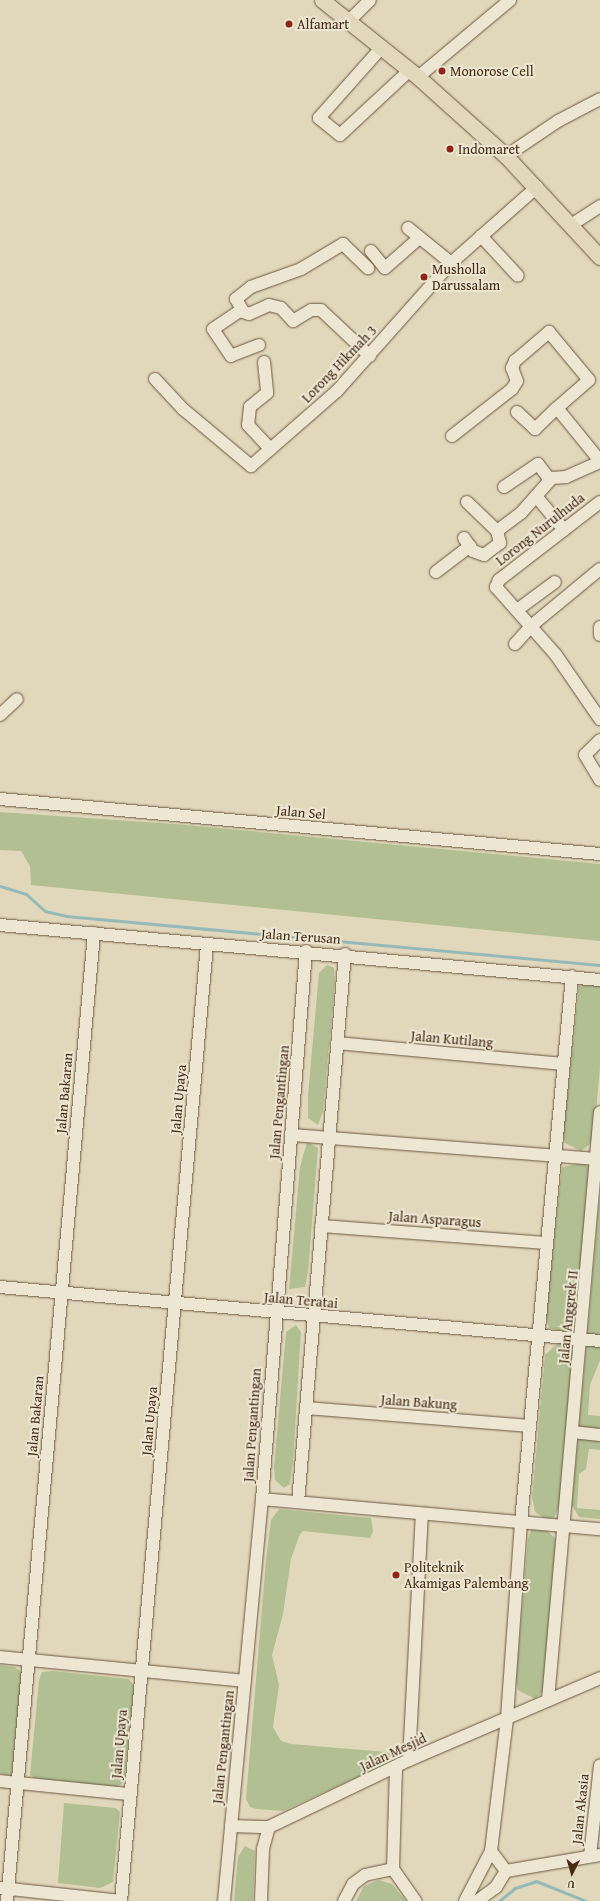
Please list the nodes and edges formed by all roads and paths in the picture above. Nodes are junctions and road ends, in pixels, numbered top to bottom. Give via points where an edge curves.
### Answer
1 (322, 0) edge
2 (370, 0) edge
3 (510, 0) edge
4 (350, 20) junction
5 (382, 47) junction
6 (414, 73) junction
7 (600, 99) edge
8 (506, 156) junction
9 (537, 188) junction
10 (600, 206) edge
11 (571, 225) junction
12 (408, 228) dead end
13 (481, 236) junction
14 (418, 239) junction
15 (372, 252) dead end
16 (600, 257) edge
17 (451, 263) junction
18 (368, 268) dead end
19 (518, 276) dead end
20 (243, 312) junction
21 (259, 345) dead end
22 (370, 356) junction
23 (264, 362) dead end
24 (155, 379) dead end
25 (557, 408) junction
26 (517, 412) dead end
27 (452, 436) dead end
28 (270, 449) junction
29 (600, 461) edge
30 (550, 480) junction
31 (504, 486) dead end
32 (536, 496) junction
33 (467, 502) dead end
34 (600, 502) edge
35 (564, 530) junction
36 (497, 531) junction
37 (600, 569) edge
38 (436, 572) dead end
39 (555, 582) dead end
40 (517, 610) junction
41 (531, 626) junction
42 (600, 627) edge
43 (600, 635) edge
44 (515, 644) dead end
45 (17, 699) dead end
46 (596, 704) edge
47 (0, 715) edge
48 (600, 719) edge
49 (600, 740) edge
50 (600, 780) edge
51 (0, 799) edge
52 (600, 854) edge
53 (0, 925) edge
54 (94, 933) junction
55 (207, 944) junction
56 (306, 951) junction
57 (345, 954) junction
58 (572, 976) junction
59 (600, 980) edge
60 (337, 1043) junction
61 (563, 1064) junction
62 (600, 1112) edge
63 (292, 1135) junction
64 (329, 1137) junction
65 (554, 1158) junction
66 (598, 1158) edge
67 (321, 1226) junction
68 (546, 1243) junction
69 (595, 1250) edge
70 (0, 1287) edge
71 (61, 1292) junction
72 (175, 1304) junction
73 (275, 1313) junction
74 (315, 1317) junction
75 (538, 1335) junction
76 (580, 1339) junction
77 (600, 1341) edge
78 (306, 1408) junction
79 (530, 1426) junction
80 (572, 1432) junction
81 (600, 1435) edge
82 (262, 1499) junction
83 (298, 1502) junction
84 (422, 1515) junction
85 (521, 1522) junction
86 (565, 1526) junction
87 (600, 1529) edge
88 (0, 1657) edge
89 (28, 1659) junction
90 (141, 1670) junction
91 (600, 1678) edge
92 (245, 1681) junction
93 (548, 1700) junction
94 (507, 1718) junction
95 (408, 1760) junction
96 (600, 1766) edge
97 (396, 1767) junction
98 (0, 1780) edge
99 (18, 1782) junction
100 (129, 1794) junction
101 (231, 1826) junction
102 (269, 1828) junction
103 (491, 1851) junction
104 (595, 1856) edge
105 (393, 1869) junction
106 (506, 1871) junction
107 (4, 1888) edge
108 (7, 1901) edge
109 (121, 1901) edge
110 (224, 1901) edge
111 (262, 1901) edge
112 (344, 1901) edge
113 (415, 1901) edge
114 (465, 1901) edge
115 (477, 1901) edge

1 - 4 main road
2 - 4 street
3 - 6 street
4 - 5 main road
5 - 6 main road
5 - 6 street via 319,118 340,135
6 - 8 main road
7 - 8 street via 558,121
8 - 9 main road
9 - 11 main road
9 - 13 street, Lorong Hikmah 3
10 - 11 street
11 - 16 main road
12 - 14 street
13 - 17 street, Lorong Hikmah 3
13 - 19 street
14 - 15 street via 385,268
14 - 17 street
17 - 22 street, Lorong Hikmah 3
18 - 20 street via 343,244 301,269 251,287 236,299
20 - 21 street via 213,330 231,356
20 - 22 street via 249,314 275,305 293,321 311,310 320,310
22 - 28 street, Lorong Hikmah 3 via 310,417
23 - 28 street via 267,393 251,405 247,422
24 - 28 street, Lorong Hikmah 3 via 183,409 251,466
25 - 26 street via 535,429
25 - 27 street via 589,380 549,332 514,361 512,368 517,381 512,389
25 - 29 street
29 - 30 street
30 - 31 street via 538,464
30 - 32 street
32 - 35 street
32 - 36 street
33 - 36 street
34 - 35 street, Lorong Nurulhuda
35 - 40 street, Lorong Nurulhuda via 499,580 497,590
36 - 38 street via 500,543 484,555 477,554 467,542
37 - 41 street
39 - 40 street
40 - 41 street
41 - 44 street
41 - 46 street
42 - 43 street
45 - 47 street
46 - 48 street
49 - 50 street via 585,755
51 - 52 street, Jalan Sel
53 - 54 street, Jalan Terusan
54 - 55 street, Jalan Terusan
54 - 71 street, Jalan Bakaran
55 - 56 street, Jalan Terusan
55 - 72 street, Jalan Upaya
56 - 57 street, Jalan Terusan
56 - 63 street, Jalan Pengantingan
57 - 58 street, Jalan Terusan
57 - 60 street
58 - 59 street, Jalan Terusan
58 - 61 street
60 - 61 street, Jalan Kutilang
60 - 64 street
61 - 65 street
62 - 66 street, Jalan Anggrek II
63 - 64 street
63 - 73 street, Jalan Pengantingan
64 - 65 street
64 - 67 street
65 - 66 street
65 - 68 street
66 - 69 street, Jalan Anggrek II
67 - 68 street, Jalan Asparagus
67 - 74 street
68 - 75 street
69 - 76 street, Jalan Anggrek II
70 - 71 street, Jalan Teratai
71 - 72 street, Jalan Teratai
71 - 89 street, Jalan Bakaran
72 - 73 street, Jalan Teratai
72 - 90 street, Jalan Upaya
73 - 74 street, Jalan Teratai
73 - 82 street, Jalan Pengantingan
74 - 75 street, Jalan Teratai
74 - 78 street
75 - 76 street, Jalan Teratai
75 - 79 street
76 - 77 street, Jalan Teratai
76 - 80 street, Jalan Anggrek II
78 - 79 street, Jalan Bakung
78 - 83 street
79 - 85 street
80 - 81 street
80 - 86 street, Jalan Anggrek II
82 - 83 street
82 - 92 street, Jalan Pengantingan
83 - 84 street
84 - 85 street
84 - 95 street
85 - 86 street
85 - 94 street
86 - 87 street
86 - 93 street, Jalan Anggrek II
88 - 89 street
89 - 90 street
89 - 99 street, Jalan Bakaran
90 - 92 street
90 - 100 street, Jalan Upaya
91 - 93 street, Jalan Mesjid
92 - 101 street, Jalan Pengantingan
93 - 94 street, Jalan Mesjid
94 - 95 street, Jalan Mesjid
94 - 103 street
95 - 97 street, Jalan Mesjid
96 - 104 street, Jalan Akasia
97 - 102 street, Jalan Mesjid
97 - 105 street
98 - 99 street
99 - 100 street
99 - 107 street, Jalan Bakaran
100 - 109 street, Jalan Upaya
101 - 102 street
101 - 110 street, Jalan Pengantingan
102 - 111 street via 263,1849
103 - 106 street
103 - 114 street
104 - 106 street
105 - 112 street via 365,1875 353,1884
105 - 113 street
106 - 115 street via 496,1887
107 - 108 street, Jalan Bakaran
107 - 109 street

